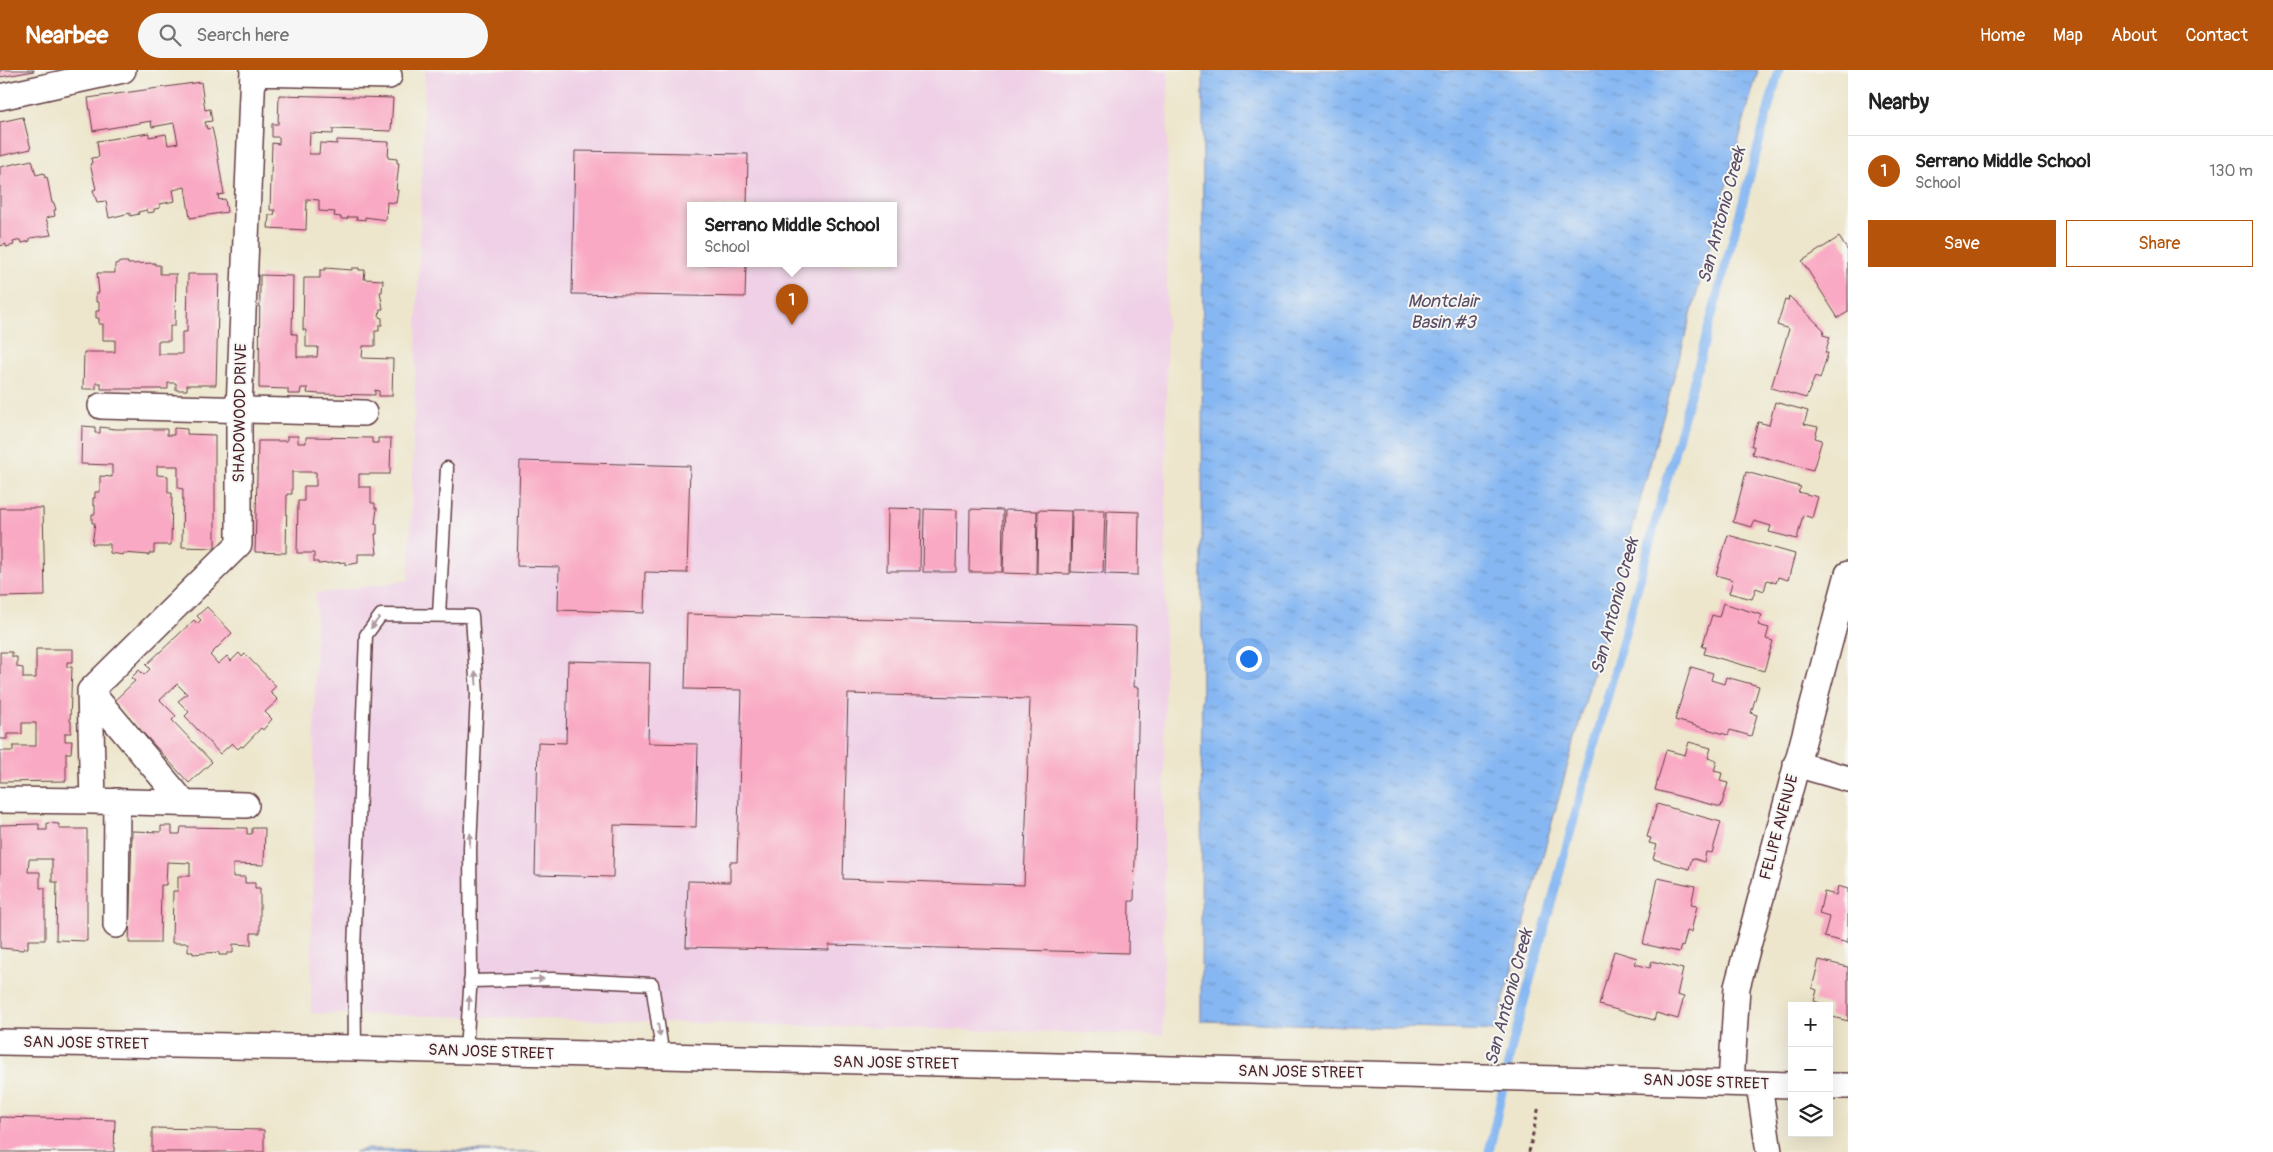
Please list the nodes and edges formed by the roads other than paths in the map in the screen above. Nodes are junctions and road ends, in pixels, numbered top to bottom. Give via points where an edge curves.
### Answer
1 (123, 70) edge
2 (253, 72) edge
3 (389, 76) dead end
4 (0, 97) edge
5 (101, 406) dead end
6 (239, 408) junction
7 (364, 413) dead end
8 (447, 468) dead end
9 (1848, 574) edge
10 (440, 616) junction
11 (90, 691) junction
12 (1796, 764) junction
13 (1848, 779) edge
14 (0, 800) edge
15 (92, 801) junction
16 (117, 801) junction
17 (184, 803) junction
18 (246, 805) dead end
19 (116, 925) dead end
20 (470, 980) junction
21 (0, 1042) edge
22 (355, 1048) junction
23 (466, 1051) junction
24 (663, 1057) junction
25 (1731, 1083) junction
26 (1759, 1084) junction
27 (1788, 1085) edge
28 (1833, 1086) edge
29 (1848, 1086) edge
30 (1769, 1152) edge

1 - 4 street
2 - 3 street, SHADOWOOD DRIVE
2 - 6 street, SHADOWOOD DRIVE
5 - 6 street
6 - 7 street
6 - 11 street, SHADOWOOD DRIVE via 239,544
8 - 10 lane
9 - 12 street, FELIPE AVENUE
20 -> 10 lane via 470,848 477,694 472,616
10 -> 22 lane via 381,615 366,635 355,931
11 - 15 street
11 - 17 street
12 - 13 street
12 - 25 street, FELIPE AVENUE via 1737,987
14 - 15 street
15 - 16 street
16 - 17 street
16 - 19 street
17 - 18 street
23 -> 20 lane
20 -> 24 lane via 552,979 652,984
21 - 22 street, SAN JOSE STREET
22 - 23 street, SAN JOSE STREET
23 - 24 street, SAN JOSE STREET
24 - 25 street, SAN JOSE STREET via 1495,1077 1537,1089
25 - 26 street, SAN JOSE STREET
26 - 27 street, SAN JOSE STREET
26 - 30 street
28 - 29 street

